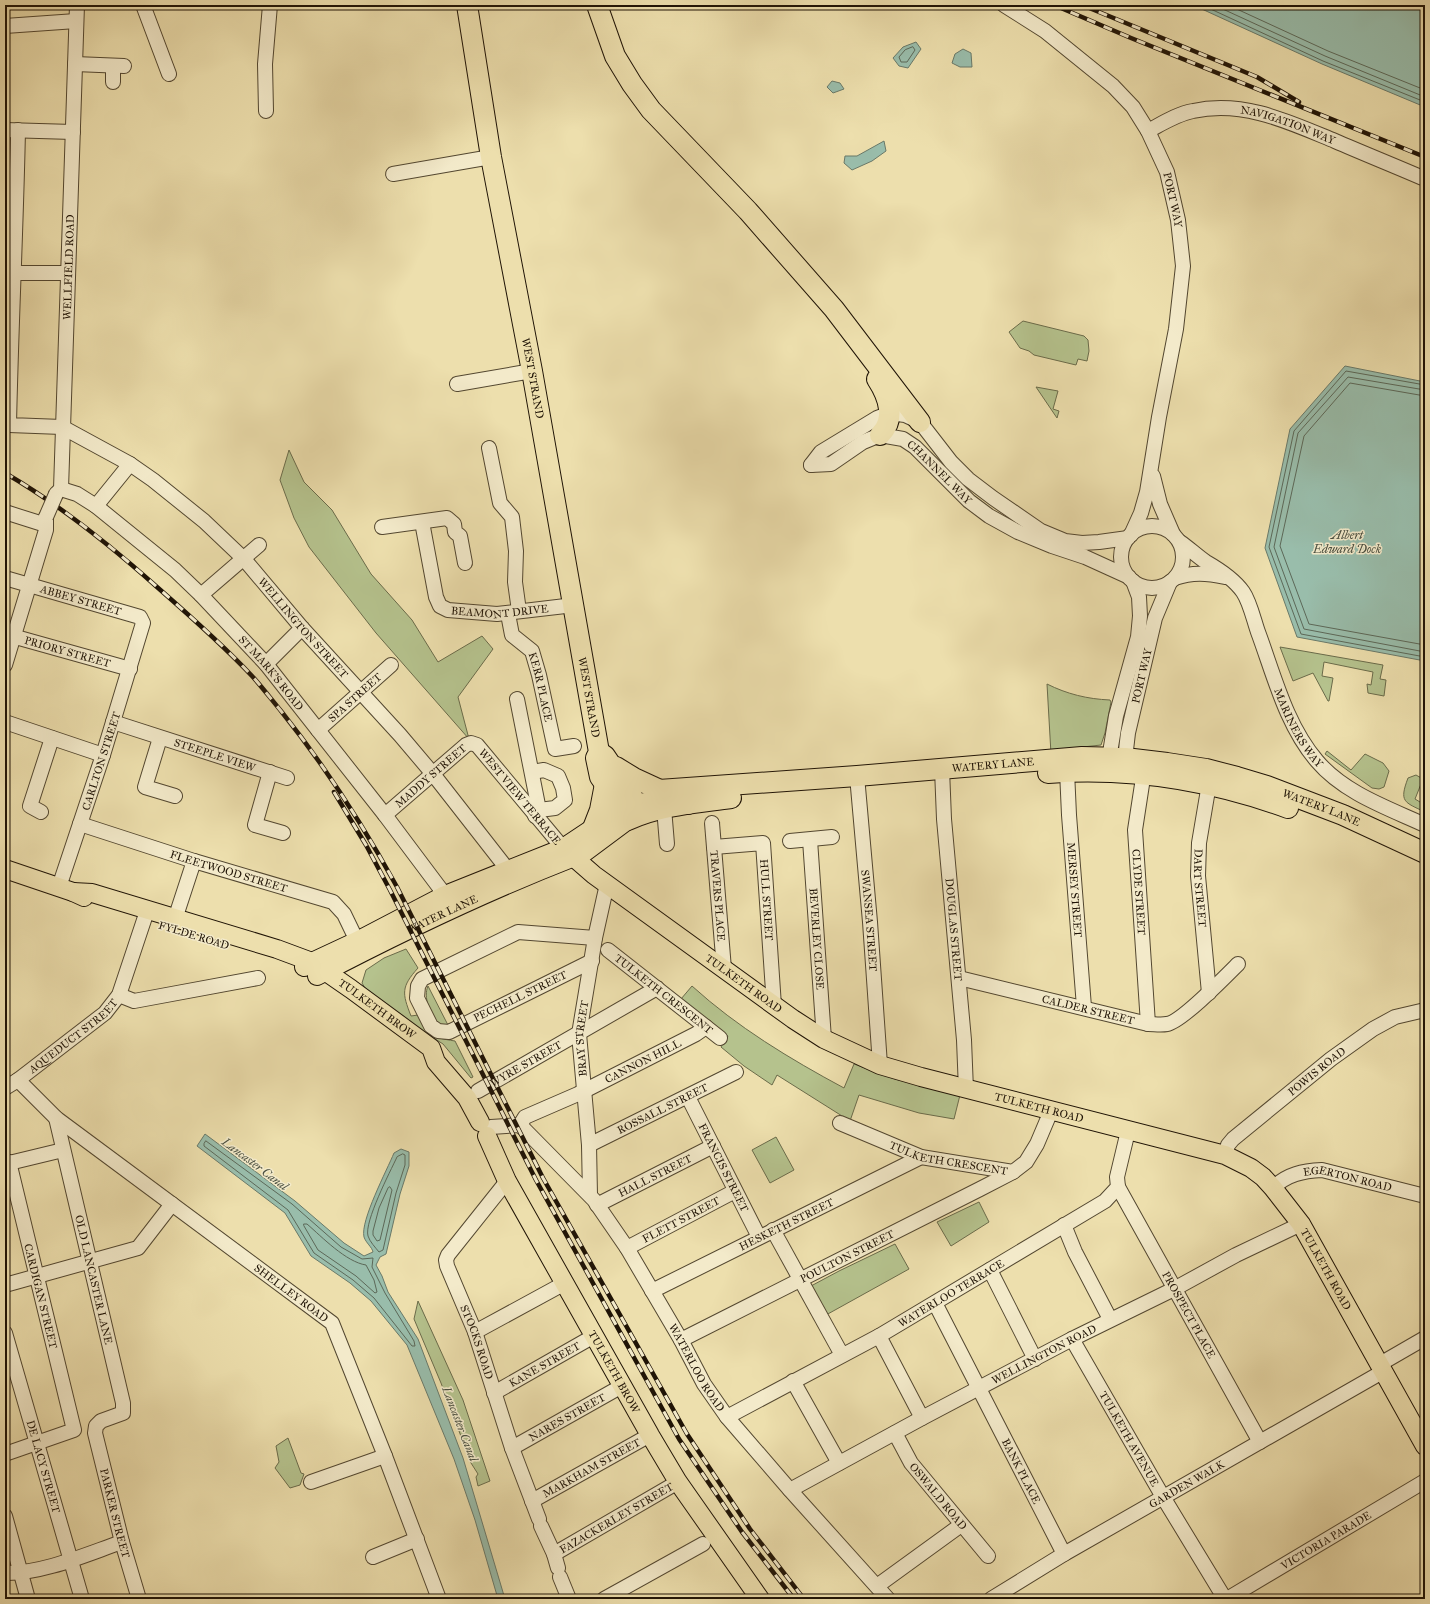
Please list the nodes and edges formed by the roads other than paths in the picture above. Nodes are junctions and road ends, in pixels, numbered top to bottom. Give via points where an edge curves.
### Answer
1 (77, 5) edge
2 (143, 5) edge
3 (270, 5) edge
4 (467, 5) edge
5 (597, 5) edge
6 (1004, 5) edge
7 (76, 21) junction
8 (5, 26) edge
9 (75, 64) junction
10 (168, 74) dead end
11 (113, 82) dead end
12 (266, 111) dead end
13 (12, 130) edge
14 (1148, 131) junction
15 (73, 132) junction
16 (491, 157) junction
17 (393, 174) dead end
18 (1425, 179) edge
19 (10, 229) edge
20 (14, 273) junction
21 (67, 273) junction
22 (834, 309) junction
23 (8, 332) edge
24 (532, 371) junction
25 (457, 384) dead end
26 (890, 413) junction
27 (920, 422) junction
28 (62, 427) junction
29 (880, 435) junction
30 (489, 448) dead end
31 (130, 464) junction
32 (1151, 464) junction
33 (58, 492) junction
34 (96, 506) junction
35 (5, 512) edge
36 (46, 521) junction
37 (422, 522) junction
38 (382, 527) dead end
39 (1129, 536) junction
40 (1177, 538) junction
41 (259, 545) dead end
42 (244, 559) junction
43 (465, 563) dead end
44 (5, 578) edge
45 (1230, 578) junction
46 (1131, 579) junction
47 (1172, 580) junction
48 (28, 585) junction
49 (201, 596) junction
50 (574, 605) junction
51 (513, 612) junction
52 (302, 628) junction
53 (140, 634) joint
54 (9, 635) edge
55 (266, 664) junction
56 (5, 665) edge
57 (391, 665) dead end
58 (130, 669) junction
59 (361, 692) junction
60 (518, 699) dead end
61 (5, 722) edge
62 (113, 722) junction
63 (318, 730) junction
64 (52, 738) junction
65 (160, 738) junction
66 (477, 745) joint
67 (574, 746) dead end
68 (103, 755) junction
69 (604, 759) junction
70 (1116, 765) junction
71 (1144, 767) junction
72 (1067, 771) junction
73 (270, 772) junction
74 (532, 772) junction
75 (433, 774) junction
76 (943, 775) junction
77 (287, 778) dead end
78 (858, 781) junction
79 (604, 784) junction
80 (1209, 784) junction
81 (175, 796) dead end
82 (662, 799) junction
83 (688, 804) junction
84 (629, 806) junction
85 (709, 807) junction
86 (41, 812) dead end
87 (537, 813) junction
88 (385, 815) junction
89 (80, 824) junction
90 (1425, 825) edge
91 (593, 828) junction
92 (612, 832) junction
93 (283, 833) dead end
94 (832, 837) dead end
95 (810, 840) junction
96 (790, 841) dead end
97 (667, 844) dead end
98 (714, 847) junction
99 (569, 853) junction
100 (1425, 853) edge
101 (194, 861) junction
102 (554, 865) junction
103 (1425, 867) edge
104 (5, 869) edge
105 (508, 870) junction
106 (600, 880) junction
107 (66, 890) junction
108 (445, 895) junction
109 (145, 915) junction
110 (175, 919) junction
111 (595, 938) junction
112 (358, 948) junction
113 (608, 950) dead end
114 (592, 961) junction
115 (1238, 964) dead end
116 (724, 969) junction
117 (313, 970) junction
118 (258, 978) dead end
119 (959, 978) junction
120 (657, 988) junction
121 (351, 989) junction
122 (1209, 993) junction
123 (119, 994) junction
124 (774, 1006) junction
125 (1084, 1008) junction
126 (1425, 1010) edge
127 (1148, 1024) junction
128 (706, 1027) junction
129 (579, 1034) junction
130 (720, 1038) dead end
131 (824, 1039) junction
132 (436, 1062) junction
133 (880, 1065) junction
134 (736, 1072) dead end
135 (18, 1080) junction
136 (5, 1088) edge
137 (584, 1090) junction
138 (966, 1090) junction
139 (478, 1091) dead end
140 (688, 1097) junction
141 (1051, 1111) junction
142 (56, 1118) junction
143 (840, 1123) dead end
144 (520, 1125) junction
145 (486, 1128) junction
146 (1128, 1131) junction
147 (589, 1144) junction
148 (713, 1146) junction
149 (63, 1150) junction
150 (1225, 1155) junction
151 (921, 1157) junction
152 (7, 1163) edge
153 (1012, 1172) junction
154 (507, 1181) junction
155 (1118, 1187) junction
156 (1273, 1188) junction
157 (735, 1191) junction
158 (1425, 1196) edge
159 (594, 1200) junction
160 (172, 1204) junction
161 (1301, 1224) junction
162 (1064, 1225) junction
163 (773, 1230) junction
164 (759, 1237) junction
165 (626, 1248) junction
166 (89, 1262) junction
167 (990, 1270) junction
168 (36, 1277) junction
169 (800, 1279) junction
170 (565, 1283) junction
171 (5, 1285) edge
172 (1174, 1288) junction
173 (652, 1291) junction
174 (935, 1303) junction
175 (1110, 1319) junction
176 (475, 1332) junction
177 (5, 1333) edge
178 (594, 1336) junction
179 (879, 1336) junction
180 (1425, 1338) edge
181 (1072, 1339) junction
182 (681, 1340) junction
183 (842, 1355) junction
184 (1035, 1359) junction
185 (1382, 1367) junction
186 (793, 1381) junction
187 (622, 1386) junction
188 (978, 1389) junction
189 (494, 1393) junction
190 (727, 1417) junction
191 (922, 1418) junction
192 (96, 1426) joint
193 (895, 1433) junction
194 (650, 1435) junction
195 (36, 1442) junction
196 (1260, 1442) junction
197 (1425, 1446) edge
198 (512, 1448) junction
199 (5, 1454) edge
200 (385, 1456) junction
201 (839, 1462) junction
202 (1425, 1481) edge
203 (312, 1482) dead end
204 (678, 1482) junction
205 (790, 1490) junction
206 (1163, 1497) junction
207 (532, 1501) junction
208 (5, 1516) edge
209 (961, 1525) junction
210 (417, 1539) junction
211 (122, 1542) junction
212 (703, 1544) dead end
213 (554, 1554) junction
214 (1064, 1554) junction
215 (988, 1556) dead end
216 (373, 1557) dead end
217 (70, 1560) junction
218 (5, 1573) edge
219 (21, 1573) junction
220 (877, 1586) junction
221 (754, 1596) edge
222 (28, 1599) edge
223 (82, 1599) edge
224 (139, 1599) edge
225 (439, 1599) edge
226 (569, 1599) edge
227 (604, 1599) edge
228 (888, 1599) edge
229 (991, 1599) edge
230 (1226, 1599) edge

1 - 7 street, WELLFIELD ROAD
2 - 10 street
3 - 12 street via 265,64
4 - 16 highway, WEST STRAND
5 - 22 highway via 615,56 651,110 748,211
6 - 14 street, PORT WAY via 1046,31 1113,86 1133,107
7 - 8 street
7 - 9 street, WELLFIELD ROAD
9 - 11 street via 118,66
9 - 15 street, WELLFIELD ROAD
13 - 15 street
13 - 19 street
14 - 18 street, NAVIGATION WAY via 1192,111 1227,108 1248,110 1273,116
14 - 32 street, PORT WAY via 1167,172 1178,220 1183,266 1176,329
15 - 21 street, WELLFIELD ROAD
16 - 17 street
16 - 24 highway, WEST STRAND
19 - 20 street
20 - 21 street
20 - 23 street
21 - 28 street, WELLFIELD ROAD
22 - 26 highway via 886,394
22 - 27 highway
23 - 28 street via 9,425
24 - 25 street
24 - 50 highway, WEST STRAND
26 - 27 street via 905,415
26 - 29 highway via 886,427
26 - 29 street via 877,418 822,452 812,465 831,464 863,442
27 - 39 street, CHANNEL WAY via 951,462 968,479 1041,531 1082,543
28 - 31 street, WELLINGTON STREET
28 - 33 street, WELLFIELD ROAD
29 - 46 street, CHANNEL WAY via 903,439 915,446 969,501 989,516 1018,532 1085,557
30 - 51 street via 500,503 512,517 516,551
31 - 34 street
31 - 42 street, WELLINGTON STREET via 204,521
32 - 39 street, PORT WAY via 1142,513
32 - 40 street, PORT WAY via 1160,504
33 - 34 street, ST MARK'S ROAD via 77,494
33 - 36 street, WELLFIELD ROAD, bridge
34 - 49 street, ST MARK'S ROAD via 175,570
35 - 36 street
36 - 48 street, WELLFIELD ROAD via 46,530
37 - 38 street
37 - 43 street via 447,518 454,524 460,536
37 - 51 street, BEAMONT DRIVE via 436,597 440,606 448,610 497,614
39 - 40 street via 1144,527 1154,526 1164,528
39 - 46 street via 1121,556 1122,565
40 - 45 street, MARINERS WAY
40 - 47 street via 1183,552 1183,562 1180,571
41 - 42 street
42 - 49 street
42 - 52 street, WELLINGTON STREET
44 - 48 street, ABBEY STREET
45 - 47 street via 1202,573 1186,574
45 - 90 street, MARINERS WAY via 1244,593 1297,732 1317,761 1338,781 1363,796
46 - 47 street via 1151,588
46 - 70 street, PORT WAY via 1140,597 1140,616 1138,637 1116,716
47 - 70 street, PORT WAY via 1155,618 1128,733
48 - 53 street, ABBEY STREET via 140,617 143,623
48 - 54 street, WELLFIELD ROAD
49 - 55 street, ST MARK'S ROAD
50 - 51 street, BEAMONT DRIVE
50 - 69 highway, WEST STRAND
51 - 67 street, KERR PLACE via 512,635 532,650 555,749
52 - 55 street
52 - 59 street, WELLINGTON STREET
53 - 58 street, CARLTON STREET
54 - 56 street, WELLFIELD ROAD
54 - 58 street, PRIORY STREET
55 - 63 street, ST MARK'S ROAD
57 - 59 street, SPA STREET
58 - 62 street, CARLTON STREET
59 - 63 street, SPA STREET
59 - 75 street, WELLINGTON STREET
60 - 74 street
61 - 64 street
62 - 65 street, STEEPLE VIEW
62 - 68 street, CARLTON STREET
63 - 88 street, ST MARK'S ROAD
64 - 68 street
64 - 86 street via 30,806
65 - 73 street, STEEPLE VIEW
65 - 81 street, STEEPLE VIEW via 145,787
66 - 75 street, MADDY STREET via 466,745
66 - 87 street, WEST VIEW TERRACE
68 - 89 street, CARLTON STREET
69 - 79 highway, WEST STRAND via 596,758
69 - 82 highway
69 - 84 highway, WEST STRAND
70 - 71 highway, WATERY LANE
70 - 72 highway, WATERY LANE
70 - 76 highway, WATERY LANE via 1082,757
71 - 80 highway, WATERY LANE via 1176,778
71 - 100 highway, WATERY LANE via 1206,769 1237,777 1343,815
71 - 127 street, CLYDE STREET via 1135,830
72 - 76 highway, WATERY LANE
72 - 125 street, MERSEY STREET
73 - 77 street, STEEPLE VIEW
73 - 93 street, STEEPLE VIEW via 255,825
74 - 87 street
74 - 87 street via 544,770 558,776 564,788 565,800 555,808
75 - 88 street, MADDY STREET
75 - 105 street, WELLINGTON STREET
76 - 78 highway, WATERY LANE
76 - 119 street, DOUGLAS STREET via 944,819
78 - 85 highway, WATERY LANE
78 - 133 street, SWANSEA STREET
79 - 84 highway, WEST STRAND
79 - 91 highway via 600,810
80 - 103 highway, WATERY LANE via 1322,820
80 - 122 street, DART STREET via 1199,843 1198,876
82 - 83 highway, WATERY LANE
82 - 84 highway, WATERY LANE
82 - 85 highway, WATERY LANE
82 - 97 street
83 - 84 highway via 673,798
83 - 85 highway, WATERY LANE
84 - 91 main road, WATERY LANE
84 - 92 main road, WATERY LANE
85 - 98 street, TRAVERS PLACE
87 - 99 street, WEST VIEW TERRACE
88 - 108 street, ST MARK'S ROAD
89 - 101 street, FLEETWOOD STREET
89 - 107 street, CARLTON STREET
91 - 99 main road, WATERY LANE
92 - 99 main road, WATERY LANE via 584,852
92 - 106 main road via 596,864
94 - 95 street
95 - 96 street
95 - 131 street, BEVERLEY CLOSE
98 - 116 street, TRAVERS PLACE
98 - 124 street, HULL STREET via 763,843
99 - 102 main road, WATER LANE
99 - 105 main road, WATER LANE
99 - 106 main road, TULKETH ROAD
101 - 110 street
101 - 112 street, FLEETWOOD STREET via 333,902 344,914
102 - 106 main road via 582,870
102 - 112 main road, WATER LANE
104 - 107 main road, FYLDE ROAD
105 - 108 main road, WATER LANE
106 - 111 street, BRAY STREET
106 - 116 main road, TULKETH ROAD
107 - 109 main road, FYLDE ROAD via 95,903
108 - 112 main road, WATER LANE
109 - 110 main road, FYLDE ROAD
109 - 117 main road, FYLDE ROAD
109 - 123 street, AQUEDUCT STREET
110 - 117 main road, FYLDE ROAD via 277,949
111 - 114 street, BRAY STREET
111 - 114 street, PECHELL STREET via 518,932 422,979 418,986 417,998 431,1026 438,1031 448,1032
112 - 117 main road, WATER LANE
112 - 121 main road
113 - 120 street, TULKETH CRESCENT
114 - 129 street, BRAY STREET
115 - 122 street, CALDER STREET
116 - 124 main road, TULKETH ROAD
117 - 121 main road, TULKETH BROW
117 - 132 main road, TULKETH BROW via 420,1054
118 - 123 street, AQUEDUCT STREET via 134,1001
119 - 125 street, CALDER STREET
119 - 138 street, DOUGLAS STREET
120 - 128 street, TULKETH CRESCENT
120 - 129 street, WYRE STREET
121 - 132 main road, TULKETH BROW via 431,1048
122 - 127 street, CALDER STREET via 1168,1024
123 - 135 street, AQUEDUCT STREET via 104,1013
124 - 131 main road, TULKETH ROAD
125 - 127 street, CALDER STREET
126 - 150 street, POWIS ROAD via 1395,1017 1373,1029 1331,1059 1233,1139
128 - 130 street, TULKETH CRESCENT
128 - 137 street, CANNON HILL
129 - 137 street, BRAY STREET
129 - 139 street, WYRE STREET
131 - 133 main road, TULKETH ROAD
132 - 145 main road, TULKETH BROW via 467,1098
133 - 138 main road, TULKETH ROAD
134 - 140 street, ROSSALL STREET
135 - 136 street, AQUEDUCT STREET
135 - 142 street, SHELLEY ROAD
137 - 144 street, CANNON HILL via 525,1117
137 - 147 street, BRAY STREET
138 - 141 main road, TULKETH ROAD
140 - 147 street, ROSSALL STREET
140 - 148 street, FRANCIS STREET
141 - 146 main road, TULKETH ROAD
141 - 153 street, TULKETH CRESCENT via 1038,1144 1026,1162
142 - 149 street, OLD LANCASTER LANE
142 - 160 street, SHELLEY ROAD
143 - 151 street, TULKETH CRESCENT
144 - 145 street
144 - 159 street, WATERLOO ROAD
145 - 154 main road, TULKETH BROW
146 - 150 main road, TULKETH ROAD
146 - 155 street via 1117,1177
147 - 159 street, BRAY STREET
148 - 157 street, FRANCIS STREET
148 - 159 street, HALL STREET
149 - 152 street
149 - 166 street, OLD LANCASTER LANE
150 - 156 main road, TULKETH ROAD via 1250,1168
151 - 153 street, TULKETH CRESCENT
151 - 163 street, HESKETH STREET
152 - 168 street, CARDIGAN STREET
153 - 169 street, POULTON STREET
154 - 170 main road, TULKETH BROW
154 - 176 street, STOCKS ROAD via 446,1260
155 - 162 street, WATERLOO TERRACE via 1105,1201
155 - 172 street, PROSPECT PLACE
156 - 158 street, EGERTON ROAD via 1286,1177 1322,1170
156 - 161 main road, TULKETH ROAD
157 - 164 street, FRANCIS STREET
157 - 165 street, FLETT STREET
159 - 165 street, WATERLOO ROAD
160 - 166 street via 138,1248
160 - 200 street, SHELLEY ROAD via 332,1323
161 - 172 street, WELLINGTON ROAD
161 - 185 main road, TULKETH ROAD
162 - 167 street, WATERLOO TERRACE
162 - 175 street
163 - 164 street, HESKETH STREET
163 - 169 street
164 - 173 street, HESKETH STREET
165 - 173 street, WATERLOO ROAD
166 - 168 street
166 - 192 street, OLD LANCASTER LANE via 124,1408 123,1413 101,1421
167 - 174 street, WATERLOO TERRACE
167 - 184 street
168 - 171 street
168 - 195 street, CARDIGAN STREET via 74,1430
169 - 182 street, POULTON STREET
169 - 183 street
170 - 176 street
170 - 178 main road, TULKETH BROW
172 - 175 street, WELLINGTON ROAD
172 - 196 street, PROSPECT PLACE
173 - 182 street, WATERLOO ROAD
174 - 179 street, WATERLOO TERRACE
174 - 188 street, BANK PLACE
175 - 181 street, WELLINGTON ROAD
176 - 189 street, STOCKS ROAD
177 - 195 street, DE LACY STREET
178 - 187 main road, TULKETH BROW
178 - 189 street, KANE STREET
179 - 183 street, WATERLOO TERRACE
179 - 191 street
180 - 185 street, GARDEN WALK
181 - 184 street, WELLINGTON ROAD
181 - 206 street, TULKETH AVENUE
182 - 190 street, WATERLOO ROAD via 704,1384
183 - 186 street, WATERLOO TERRACE
184 - 188 street, WELLINGTON ROAD
185 - 196 street, GARDEN WALK
185 - 197 main road, TULKETH ROAD
186 - 190 street, WATERLOO TERRACE
186 - 201 street
187 - 194 main road, TULKETH BROW
187 - 198 street, NARES STREET
188 - 191 street, WELLINGTON ROAD
188 - 214 street, BANK PLACE
189 - 198 street, STOCKS ROAD
190 - 205 street, WATERLOO ROAD
191 - 193 street, WELLINGTON ROAD
192 - 211 street, PARKER STREET via 95,1433
193 - 201 street, WELLINGTON ROAD
193 - 209 street, OSWALD ROAD via 911,1463
194 - 204 main road, TULKETH BROW
194 - 207 street, MARKHAM STREET
195 - 199 street
195 - 217 street, DE LACY STREET
196 - 206 street, GARDEN WALK
198 - 207 street, STOCKS ROAD
200 - 203 street
200 - 210 street, SHELLEY ROAD
201 - 205 street, WELLINGTON ROAD
202 - 230 street, VICTORIA PARADE
204 - 213 street, FAZACKERLEY STREET
204 - 221 main road, TULKETH BROW
205 - 220 street, WATERLOO ROAD
206 - 214 street, GARDEN WALK
206 - 230 street, TULKETH AVENUE
207 - 213 street, STOCKS ROAD
208 - 219 street
209 - 215 street, OSWALD ROAD
209 - 220 street
210 - 216 street
210 - 225 street, SHELLEY ROAD
211 - 217 street
211 - 224 street, PARKER STREET
212 - 227 street
213 - 226 street, STOCKS ROAD
214 - 229 street, GARDEN WALK
217 - 219 street
217 - 223 street, DE LACY STREET
218 - 219 street
219 - 222 street
220 - 228 street, WATERLOO ROAD

